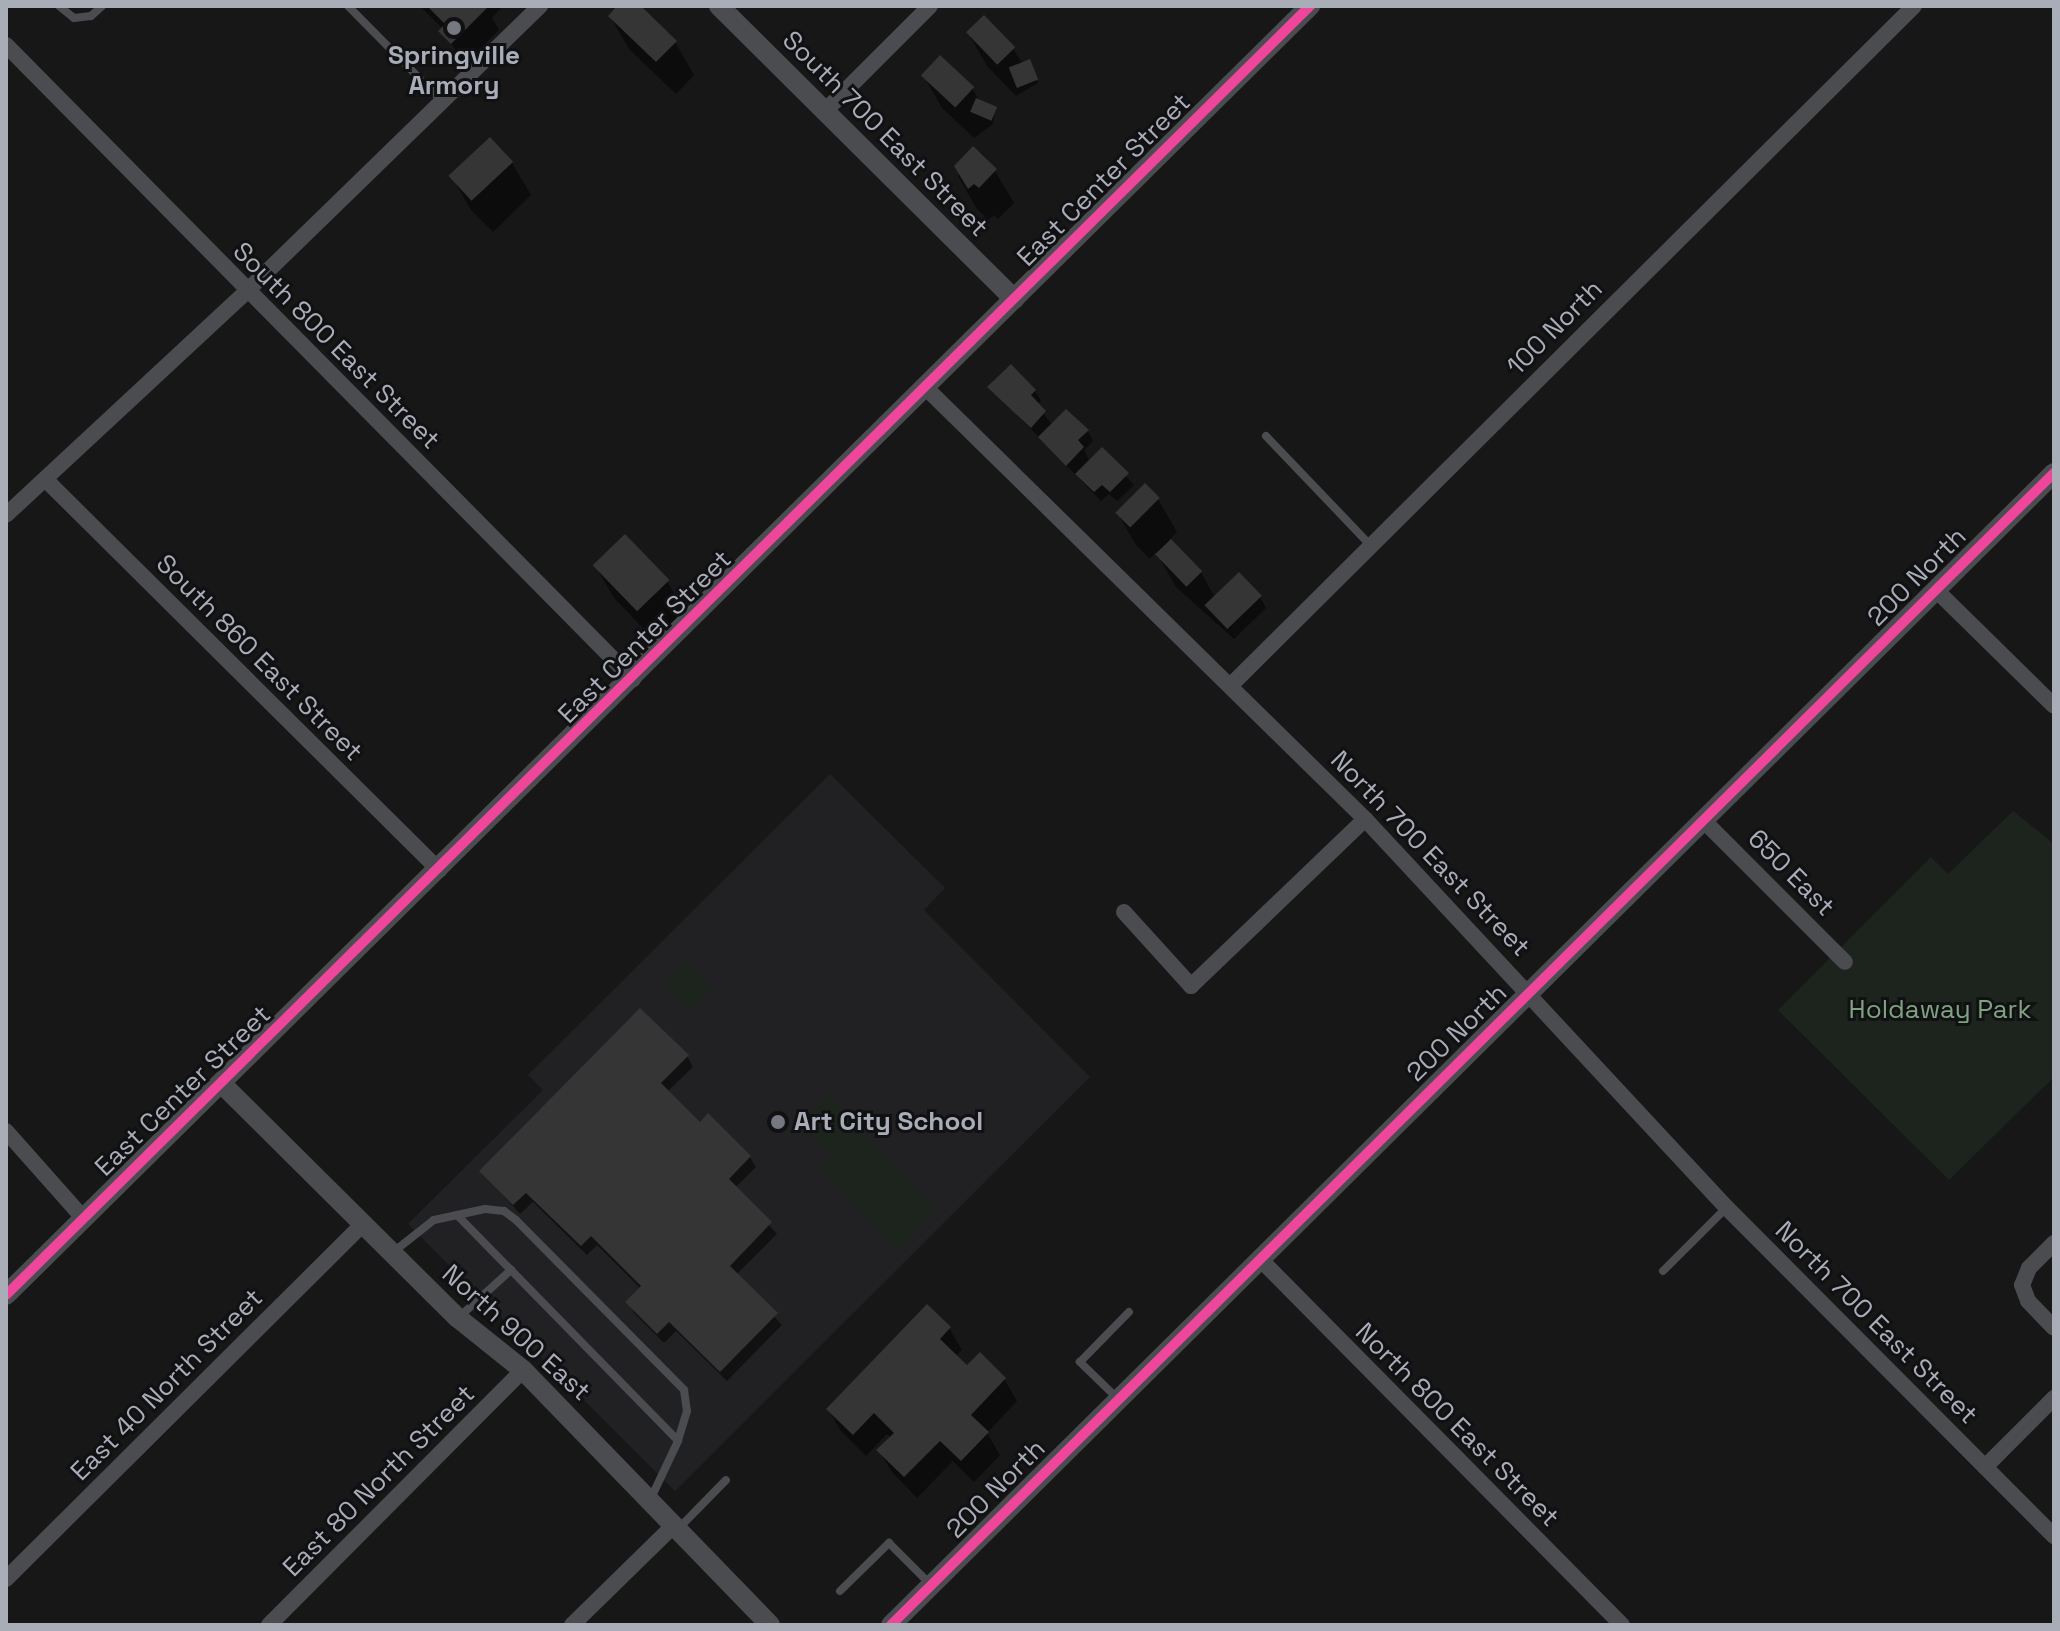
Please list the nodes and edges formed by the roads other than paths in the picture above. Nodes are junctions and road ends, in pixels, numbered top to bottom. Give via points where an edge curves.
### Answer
1 (59, 6) edge
2 (102, 6) edge
3 (348, 6) edge
4 (540, 6) edge
5 (719, 6) edge
6 (930, 6) edge
7 (1310, 6) edge
8 (1914, 6) edge
9 (6, 45) edge
10 (443, 102) junction
11 (826, 110) junction
12 (247, 291) junction
13 (1014, 299) junction
14 (927, 389) junction
15 (1266, 436) dead end
16 (2054, 473) edge
17 (46, 480) junction
18 (6, 515) edge
19 (1370, 545) junction
20 (1936, 590) junction
21 (633, 679) junction
22 (1231, 685) junction
23 (2054, 706) edge
24 (1365, 819) junction
25 (1702, 819) junction
26 (439, 870) junction
27 (1124, 912) dead end
28 (1845, 962) dead end
29 (1529, 994) junction
30 (222, 1084) junction
31 (6, 1131) edge
32 (1726, 1207) junction
33 (457, 1215) junction
34 (84, 1219) junction
35 (362, 1225) junction
36 (2054, 1243) edge
37 (392, 1254) junction
38 (1259, 1258) junction
39 (511, 1270) junction
40 (1663, 1271) dead end
41 (6, 1295) edge
42 (1129, 1312) dead end
43 (458, 1318) junction
44 (2054, 1328) edge
45 (523, 1370) junction
46 (2054, 1398) edge
47 (1117, 1399) junction
48 (678, 1441) junction
49 (1985, 1467) junction
50 (726, 1480) dead end
51 (651, 1499) junction
52 (676, 1527) junction
53 (2054, 1536) edge
54 (6, 1579) edge
55 (931, 1585) junction
56 (840, 1591) dead end
57 (269, 1625) edge
58 (572, 1625) edge
59 (770, 1625) edge
60 (891, 1625) edge
61 (1622, 1625) edge

1 - 2 lane via 74,18 91,16
3 - 10 lane
4 - 10 street
5 - 11 street, South 700 East Street
6 - 11 street
7 - 13 street, East Center Street
8 - 19 street, 100 North
9 - 12 street, South 800 East Street
10 - 12 street
11 - 13 street, South 700 East Street
12 - 17 street
12 - 21 street, South 800 East Street
13 - 14 street, East Center Street
14 - 21 street, East Center Street
14 - 22 street, North 700 East Street
15 - 19 lane
16 - 20 street, 200 North
17 - 18 street
17 - 26 street, South 860 East Street
19 - 22 street, 100 North
20 - 23 street
20 - 25 street, 200 North
21 - 26 street, East Center Street
22 - 24 street, North 700 East Street
24 - 27 street via 1191,986
24 - 29 street, North 700 East Street
25 - 28 street, 650 East
25 - 29 street, 200 North
26 - 30 street, East Center Street
29 - 32 street, North 700 East Street
29 - 38 street, 200 North
30 - 34 street, East Center Street
30 - 35 street, North 900 East
31 - 34 street
32 - 40 lane
32 - 49 street, North 700 East Street
33 - 37 lane via 434,1220
33 - 39 lane
33 - 48 lane via 485,1209 509,1214 678,1383 687,1411
34 - 41 street, East Center Street
35 - 37 street, North 900 East
35 - 54 street, East 40 North Street
36 - 44 street via 2029,1268 2022,1285 2028,1301
37 - 43 street, North 900 East
38 - 47 street, 200 North
38 - 61 street, North 800 East Street
39 - 43 lane
39 - 48 lane
42 - 47 lane via 1080,1362
43 - 45 street, North 900 East
45 - 51 street, North 900 East
45 - 57 street, East 80 North Street
46 - 49 street
47 - 55 street, 200 North
48 - 51 lane
49 - 53 street, North 700 East Street
50 - 52 lane
51 - 52 street, North 900 East
52 - 58 street
52 - 59 street, North 900 East
55 - 56 lane via 889,1543
55 - 60 street, 200 North

